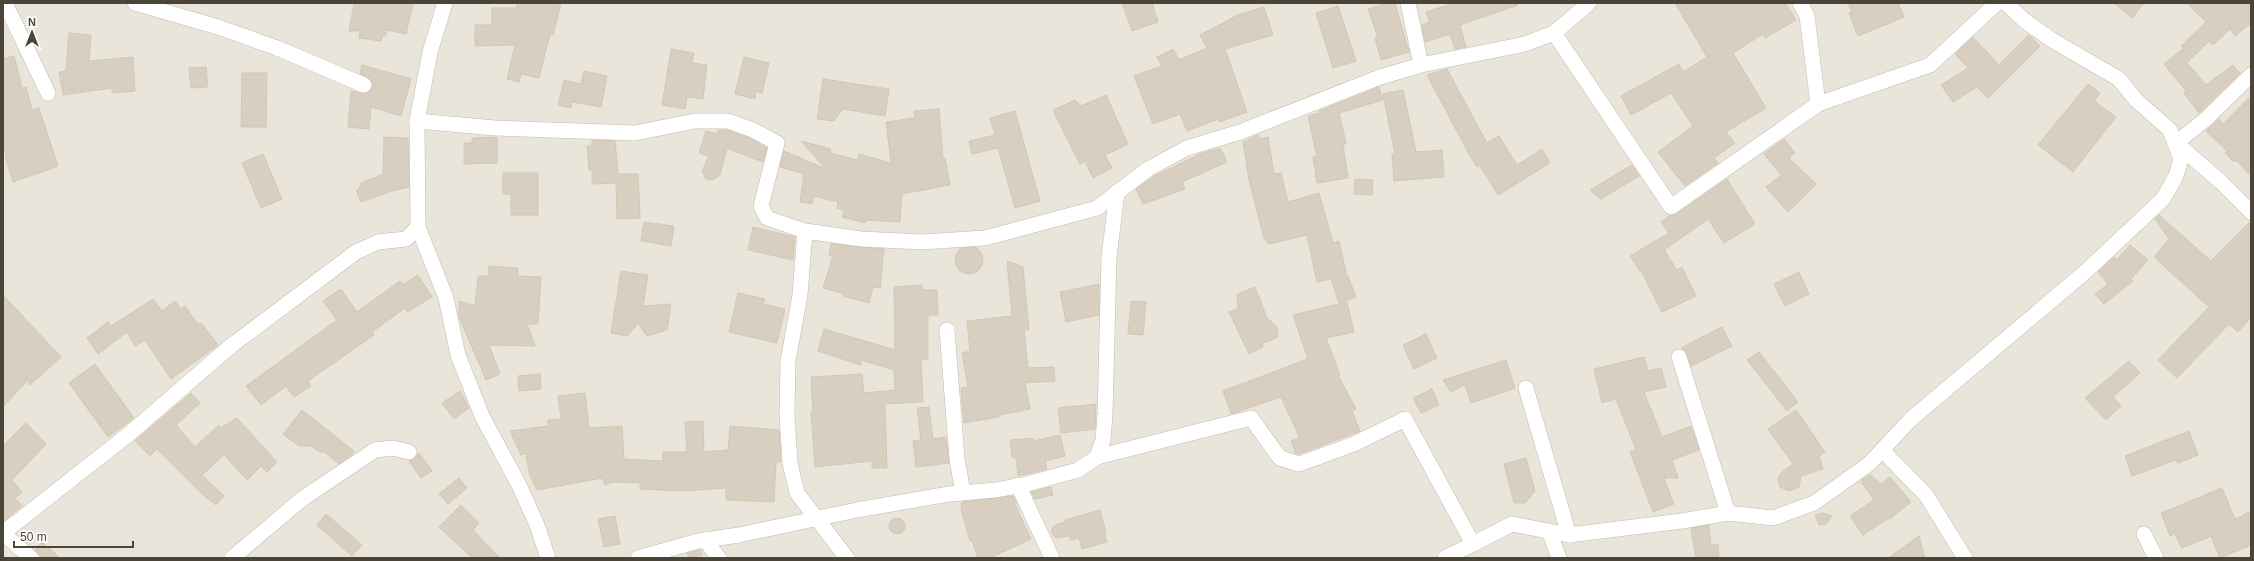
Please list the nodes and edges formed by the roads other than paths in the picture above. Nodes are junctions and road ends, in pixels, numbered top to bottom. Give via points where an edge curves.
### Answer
1 (5, 3) edge
2 (135, 3) edge
3 (445, 3) edge
4 (1408, 3) edge
5 (1589, 3) edge
6 (1800, 3) edge
7 (1997, 3) edge
8 (2006, 3) edge
9 (1554, 33) junction
10 (1421, 64) junction
11 (2251, 75) edge
12 (364, 85) dead end
13 (48, 93) dead end
14 (1818, 104) junction
15 (416, 121) junction
16 (2176, 143) junction
17 (1117, 192) junction
18 (2251, 212) edge
19 (418, 227) junction
20 (805, 231) junction
21 (947, 330) dead end
22 (1679, 357) dead end
23 (1526, 388) dead end
24 (1882, 450) junction
25 (409, 452) dead end
26 (1097, 457) junction
27 (1018, 486) junction
28 (963, 492) junction
29 (1728, 513) junction
30 (819, 519) junction
31 (1549, 531) junction
32 (3, 533) edge
33 (2144, 534) dead end
34 (1569, 535) junction
35 (705, 540) junction
36 (1473, 544) junction
37 (31, 558) edge
38 (232, 558) edge
39 (548, 558) edge
40 (638, 558) edge
41 (718, 558) edge
42 (847, 558) edge
43 (1052, 558) edge
44 (1445, 558) edge
45 (1560, 558) edge
46 (1965, 558) edge
47 (2156, 558) edge

1 - 13 street
2 - 12 street via 218,26
3 - 15 street via 430,52
4 - 10 street
5 - 9 street
6 - 14 street via 1807,16
7 - 14 street via 1930,64
8 - 16 street via 2025,21 2052,40 2118,79 2136,100 2170,130
9 - 10 street via 1525,44
9 - 14 street via 1671,207
10 - 17 street via 1344,90 1240,132 1187,148 1148,169
11 - 16 street via 2206,119
15 - 19 street
15 - 20 street via 495,128 635,133 695,121 728,121 753,130 777,143 761,206 767,218
16 - 18 street
16 - 24 street via 2181,159 2176,176 2163,199 2084,273 1911,419
17 - 20 street via 1097,208 985,238 922,242 861,239
17 - 26 street via 1109,257 1105,414 1103,440
19 - 32 street via 406,239 378,242 356,252 232,345 129,434
19 - 39 street via 446,298 458,356 482,416 528,506
20 - 30 street via 800,295 788,362 787,415 790,463 797,492
21 - 28 street via 957,459
22 - 29 street
23 - 34 street
24 - 29 street via 1868,464 1814,502 1773,518
24 - 46 street via 1926,495
25 - 38 street via 393,448 375,450 302,499
26 - 27 street via 1078,470
26 - 36 street via 1252,418 1280,458 1299,464 1354,444 1405,419
27 - 28 street
27 - 43 street
28 - 30 street
29 - 34 street
30 - 35 street
30 - 42 street
31 - 34 street
31 - 36 street via 1512,524
31 - 45 street
32 - 37 street
33 - 47 street
35 - 40 street
35 - 41 street
36 - 44 street

